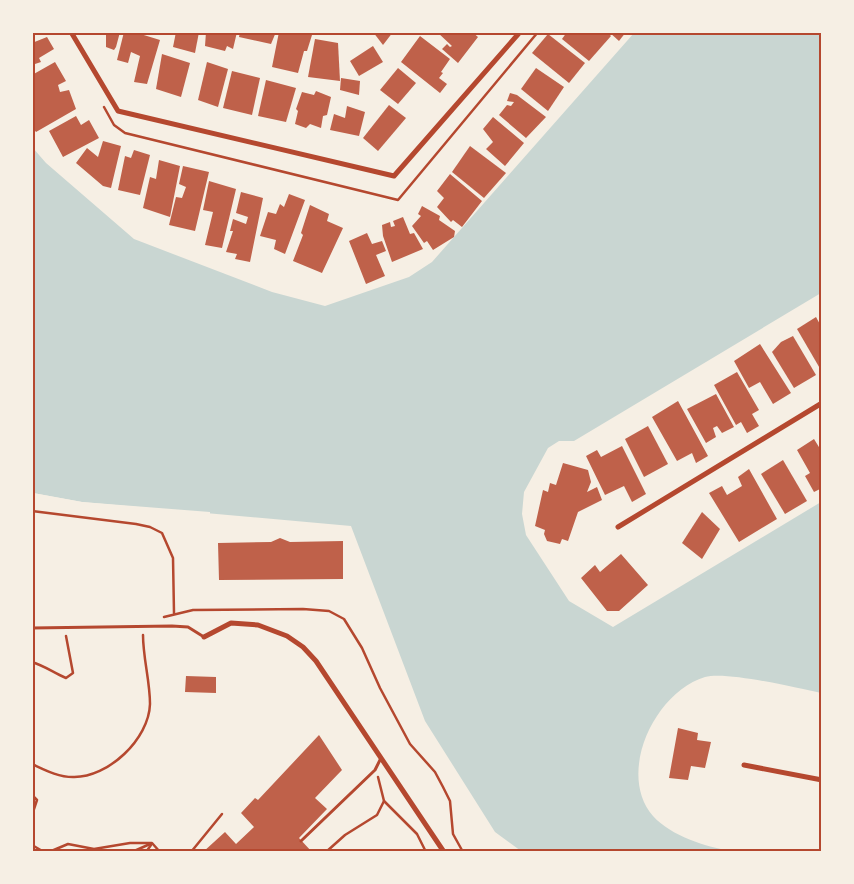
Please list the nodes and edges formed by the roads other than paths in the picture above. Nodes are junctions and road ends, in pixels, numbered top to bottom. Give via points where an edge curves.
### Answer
1 (71, 32) edge
2 (520, 32) edge
3 (822, 403) edge
4 (618, 527) dead end
5 (32, 628) edge
6 (204, 637) joint
7 (381, 758) junction
8 (744, 765) dead end
9 (822, 780) edge
10 (301, 841) dead end
11 (444, 852) edge

1 - 2 street via 118,112 394,176
3 - 4 street
5 - 6 lane via 188,627
6 - 7 street via 231,623 258,625 287,636 316,661
7 - 10 lane via 375,770
7 - 11 street
8 - 9 street

